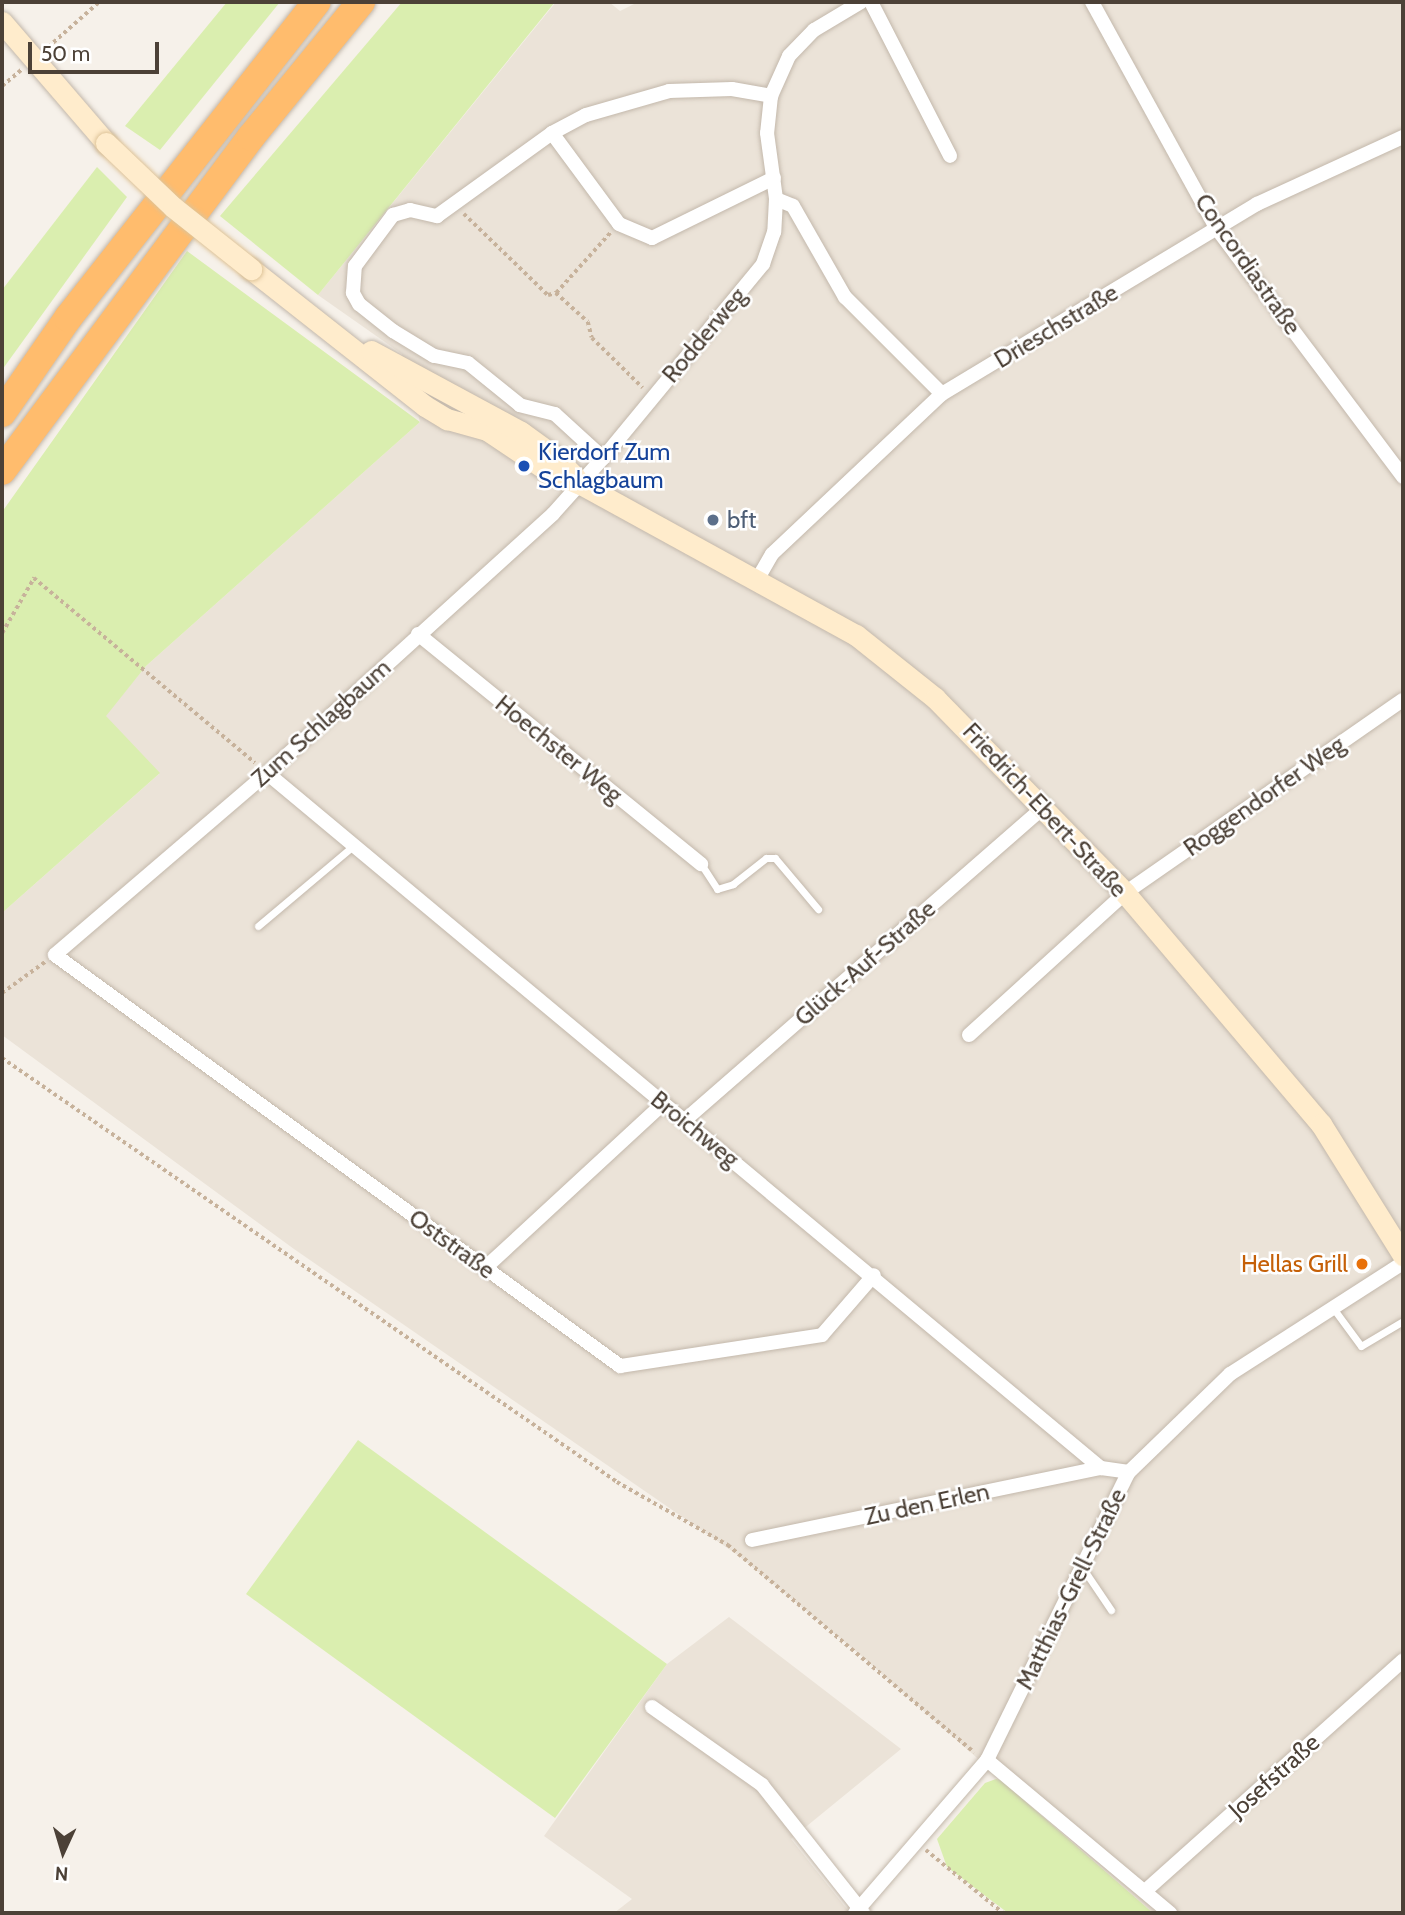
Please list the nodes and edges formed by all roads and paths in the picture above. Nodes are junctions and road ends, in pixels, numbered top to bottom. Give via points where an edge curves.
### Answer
1 (99, 2) edge
2 (317, 2) edge
3 (361, 2) edge
4 (861, 2) edge
5 (871, 2) edge
6 (1092, 2) edge
7 (2, 22) edge
8 (33, 61) junction
9 (2, 86) edge
10 (771, 96) junction
11 (552, 133) junction
12 (1403, 137) edge
13 (950, 156) dead end
14 (774, 178) junction
15 (776, 200) junction
16 (453, 203) junction
17 (619, 224) junction
18 (1217, 229) junction
19 (556, 293) junction
20 (942, 394) junction
21 (651, 397) junction
22 (2, 413) edge
23 (603, 457) junction
24 (2, 471) edge
25 (1403, 477) edge
26 (581, 484) junction
27 (757, 580) junction
28 (2, 633) edge
29 (418, 634) junction
30 (1403, 700) edge
31 (267, 773) junction
32 (1045, 806) junction
33 (354, 845) junction
34 (701, 863) joint
35 (1125, 893) junction
36 (818, 909) dead end
37 (258, 926) dead end
38 (55, 955) junction
39 (2, 993) edge
40 (969, 1035) dead end
41 (2, 1058) edge
42 (664, 1103) junction
43 (685, 1120) junction
44 (1401, 1243) edge
45 (1403, 1263) edge
46 (485, 1268) junction
47 (874, 1275) junction
48 (1333, 1308) junction
49 (1403, 1321) edge
50 (1101, 1468) junction
51 (1129, 1472) junction
52 (752, 1540) dead end
53 (1080, 1566) junction
54 (1111, 1610) dead end
55 (1403, 1660) edge
56 (652, 1707) dead end
57 (987, 1760) junction
58 (919, 1844) junction
59 (1145, 1891) junction
60 (860, 1912) edge
61 (1003, 1913) edge
62 (1170, 1913) edge

1 - 8 path
2 - 22 highway via 68,318
3 - 24 highway via 251,136
4 - 10 street, Rodderweg via 814,30 789,56
5 - 13 street
6 - 18 street, Concordiastraße
7 - 8 main road, Friedrich-Ebert-Straße
8 - 9 path
8 - 26 main road, Friedrich-Ebert-Straße, bridge via 106,143 173,207 330,330 521,432
10 - 11 street via 732,89 669,91 595,112
10 - 14 street, Rodderweg via 768,133
11 - 16 street
11 - 17 street
12 - 18 street, Drieschstraße via 1257,204
14 - 15 street, Rodderweg
14 - 17 street via 652,238
15 - 20 street via 793,206 845,297
15 - 21 street, Rodderweg via 774,232 763,264
16 - 19 path via 548,295
16 - 23 street via 437,216 410,210 393,215 355,266 353,293 359,304 434,356 468,363 520,405 555,414
17 - 19 path
18 - 20 street, Drieschstraße
18 - 25 street, Concordiastraße
19 - 21 path via 588,322 592,338
20 - 27 street, Drieschstraße via 772,554
21 - 23 street, Rodderweg
23 - 26 street, Rodderweg
26 - 27 main road, Friedrich-Ebert-Straße
26 - 29 street, Zum Schlagbaum
27 - 32 main road, Friedrich-Ebert-Straße via 856,635 935,698
28 - 31 path via 34,578
29 - 31 street, Zum Schlagbaum
29 - 34 street, Hoechster Weg
30 - 35 street, Roggendorfer Weg
31 - 33 street, Broichweg
31 - 38 street, Zum Schlagbaum
32 - 35 main road, Friedrich-Ebert-Straße
32 - 43 street, Glück-Auf-Straße
33 - 37 lane
33 - 42 street, Broichweg
34 - 36 lane via 717,889 733,884 766,858 775,858
35 - 40 street, Roggendorfer Weg
35 - 44 main road, Friedrich-Ebert-Straße via 1321,1124
38 - 39 path
38 - 46 street, Oststraße
41 - 57 path via 617,1482 728,1545
42 - 43 street, Broichweg
42 - 46 street
43 - 47 street, Broichweg
45 - 48 street, Matthias-Grell-Straße
46 - 47 street, Oststraße via 620,1366 821,1335
47 - 50 street, Broichweg
48 - 49 lane via 1361,1346
48 - 51 street, Matthias-Grell-Straße via 1230,1374
50 - 51 street
50 - 52 street, Zu den Erlen
51 - 53 street, Matthias-Grell-Straße
53 - 54 lane
53 - 57 street, Matthias-Grell-Straße
55 - 59 street, Josefstraße
56 - 60 street via 762,1785
57 - 58 street, Matthias-Grell-Straße
57 - 59 street
58 - 60 street, Matthias-Grell-Straße
58 - 61 path
59 - 62 street

